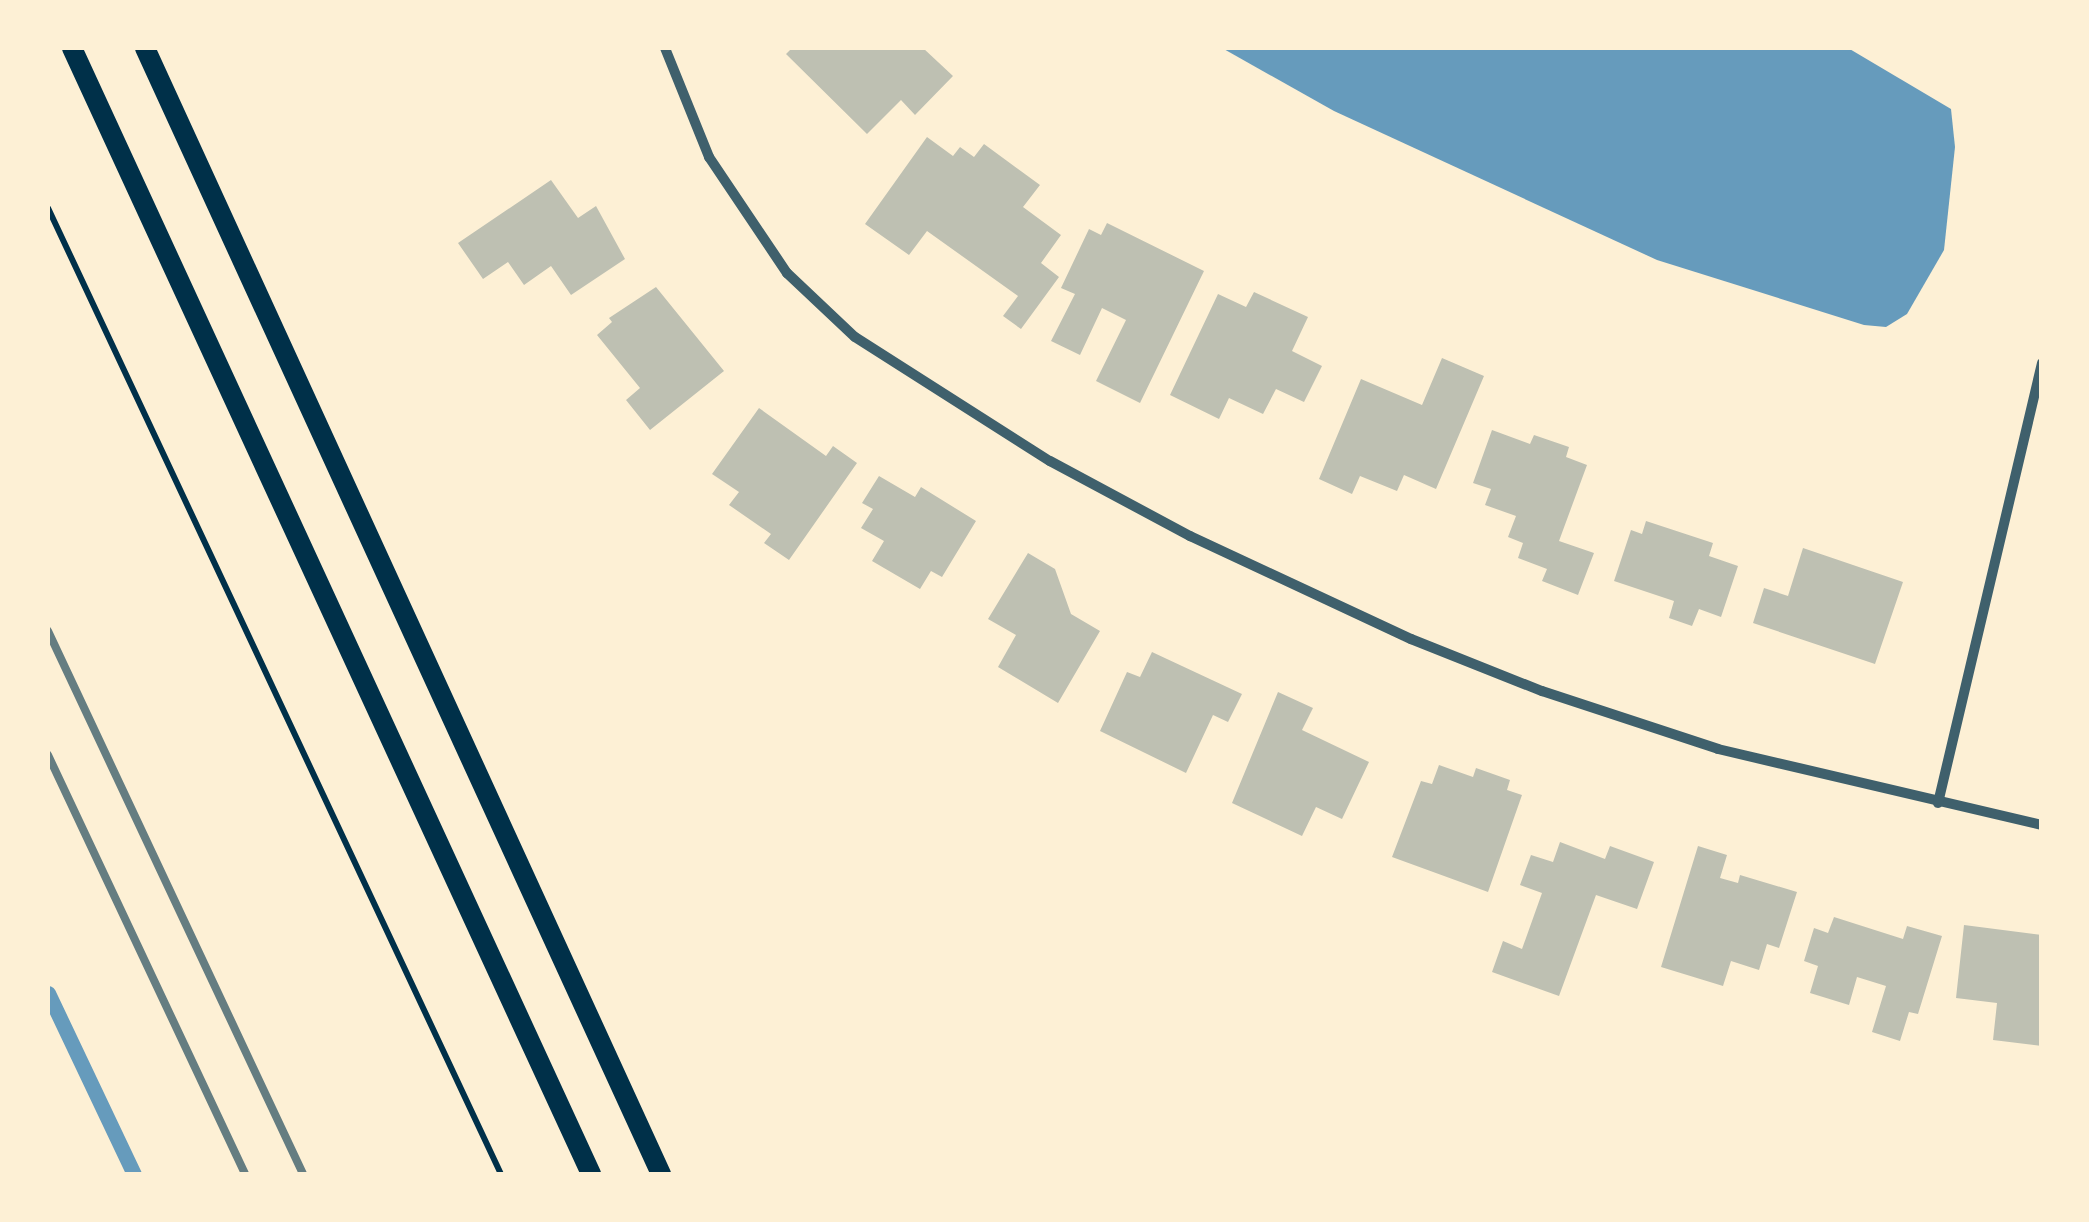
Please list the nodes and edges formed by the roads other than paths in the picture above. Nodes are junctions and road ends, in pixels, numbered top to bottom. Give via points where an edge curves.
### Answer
1 (72, 48) edge
2 (145, 48) edge
3 (664, 48) edge
4 (2042, 363) edge
5 (1938, 804) junction
6 (2042, 825) edge
7 (591, 1174) edge
8 (661, 1174) edge

1 - 7 main road
2 - 8 main road
3 - 5 street via 709,157 787,273 855,337 947,400 1190,536 1411,639 1542,691 1718,748
4 - 5 street
5 - 6 street

